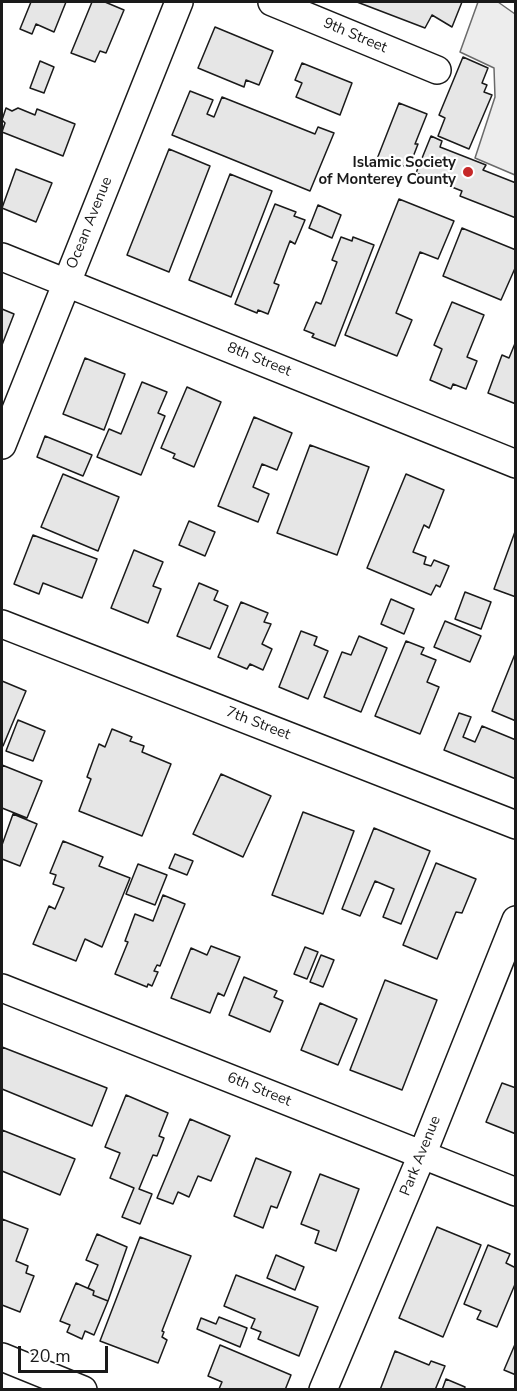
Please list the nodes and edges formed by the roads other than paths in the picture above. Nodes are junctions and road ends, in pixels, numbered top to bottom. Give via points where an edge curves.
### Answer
1 (179, 2) edge
2 (272, 2) edge
3 (437, 70) dead end
4 (2, 257) edge
5 (66, 282) junction
6 (2, 445) edge
7 (516, 464) edge
8 (2, 624) edge
9 (516, 825) edge
10 (516, 920) edge
11 (2, 988) edge
12 (422, 1155) junction
13 (516, 1192) edge
14 (2, 1357) edge
15 (83, 1389) edge
16 (323, 1389) edge

1 - 5 street, Ocean Avenue
2 - 3 street, 9th Street
4 - 5 street, 8th Street
5 - 6 street, Ocean Avenue
5 - 7 street, 8th Street
8 - 9 street, 7th Street
10 - 12 street, Park Avenue
11 - 12 street, 6th Street
12 - 13 street, 6th Street
12 - 16 street, Park Avenue
14 - 15 street

